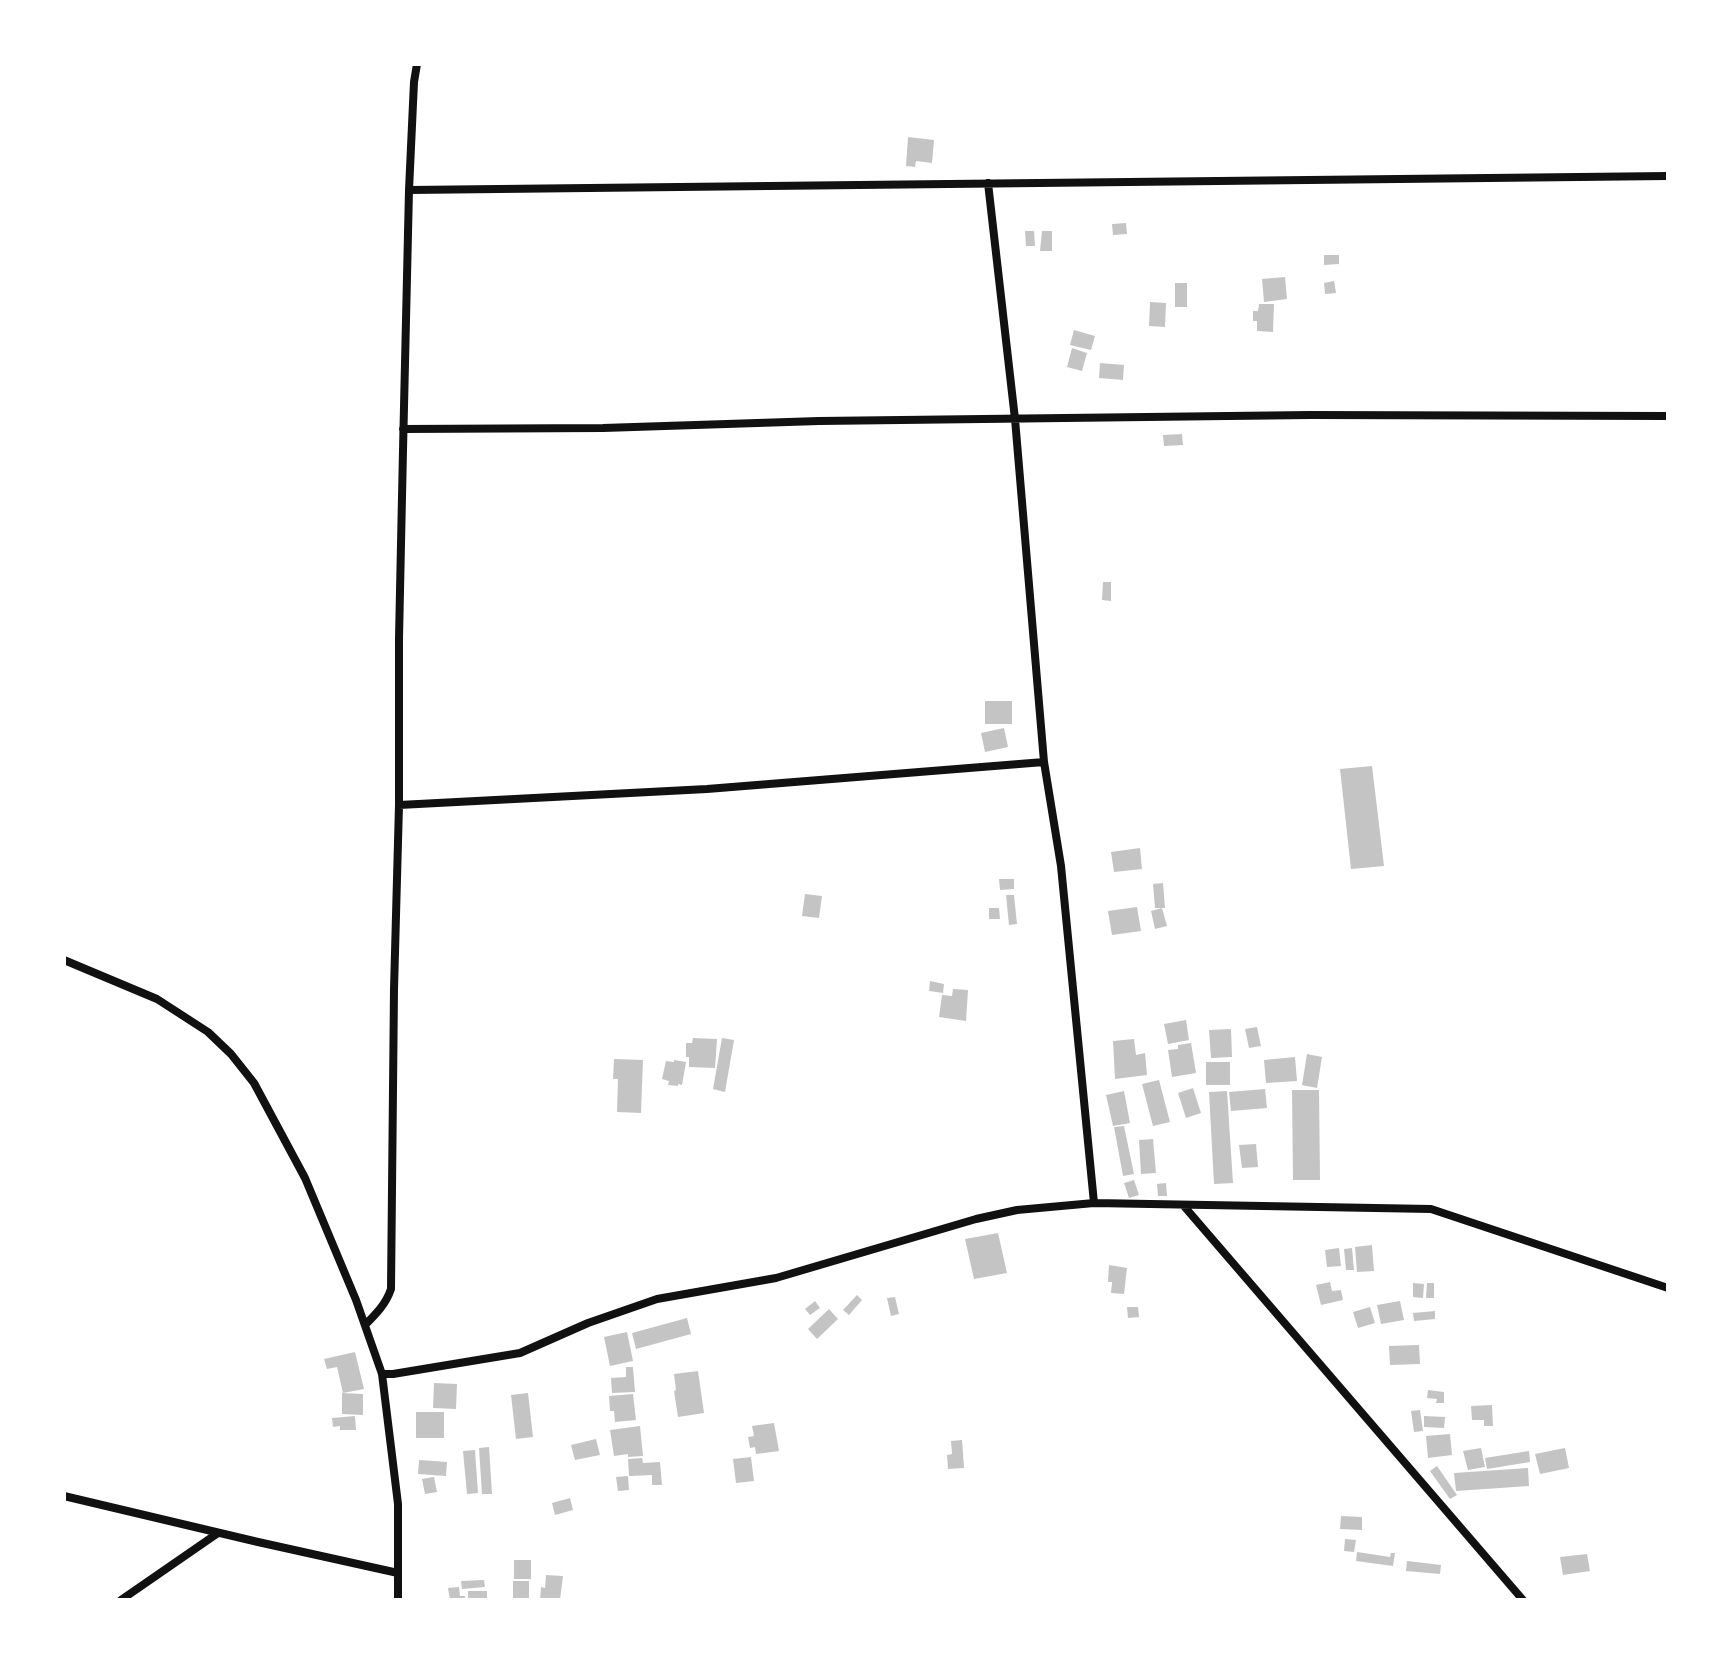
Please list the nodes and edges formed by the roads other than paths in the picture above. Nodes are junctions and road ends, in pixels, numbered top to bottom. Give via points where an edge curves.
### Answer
1 (417, 64) edge
2 (1668, 176) edge
3 (988, 183) junction
4 (409, 190) junction
5 (1668, 416) edge
6 (1015, 419) junction
7 (403, 429) junction
8 (1044, 762) junction
9 (399, 805) junction
10 (64, 960) edge
11 (1094, 1203) junction
12 (1183, 1205) junction
13 (1668, 1288) edge
14 (365, 1325) junction
15 (382, 1374) junction
16 (64, 1496) edge
17 (218, 1533) junction
18 (398, 1573) junction
19 (121, 1600) edge
20 (398, 1600) edge
21 (1523, 1600) edge

1 - 4 street
2 - 3 street
3 - 4 street
3 - 6 street
4 - 7 street
5 - 6 street
6 - 7 street
6 - 8 street
7 - 9 street
8 - 9 street via 707,789
8 - 11 street via 1061,866
9 - 14 street via 391,1289
10 - 14 street via 157,999 231,1054 254,1083 305,1178
11 - 12 street
11 - 15 street via 1017,1210 776,1278 657,1299 520,1353
12 - 13 street via 1431,1209
12 - 21 street
14 - 15 street
15 - 18 street via 398,1504
16 - 17 street
17 - 18 street
17 - 19 street
18 - 20 street

